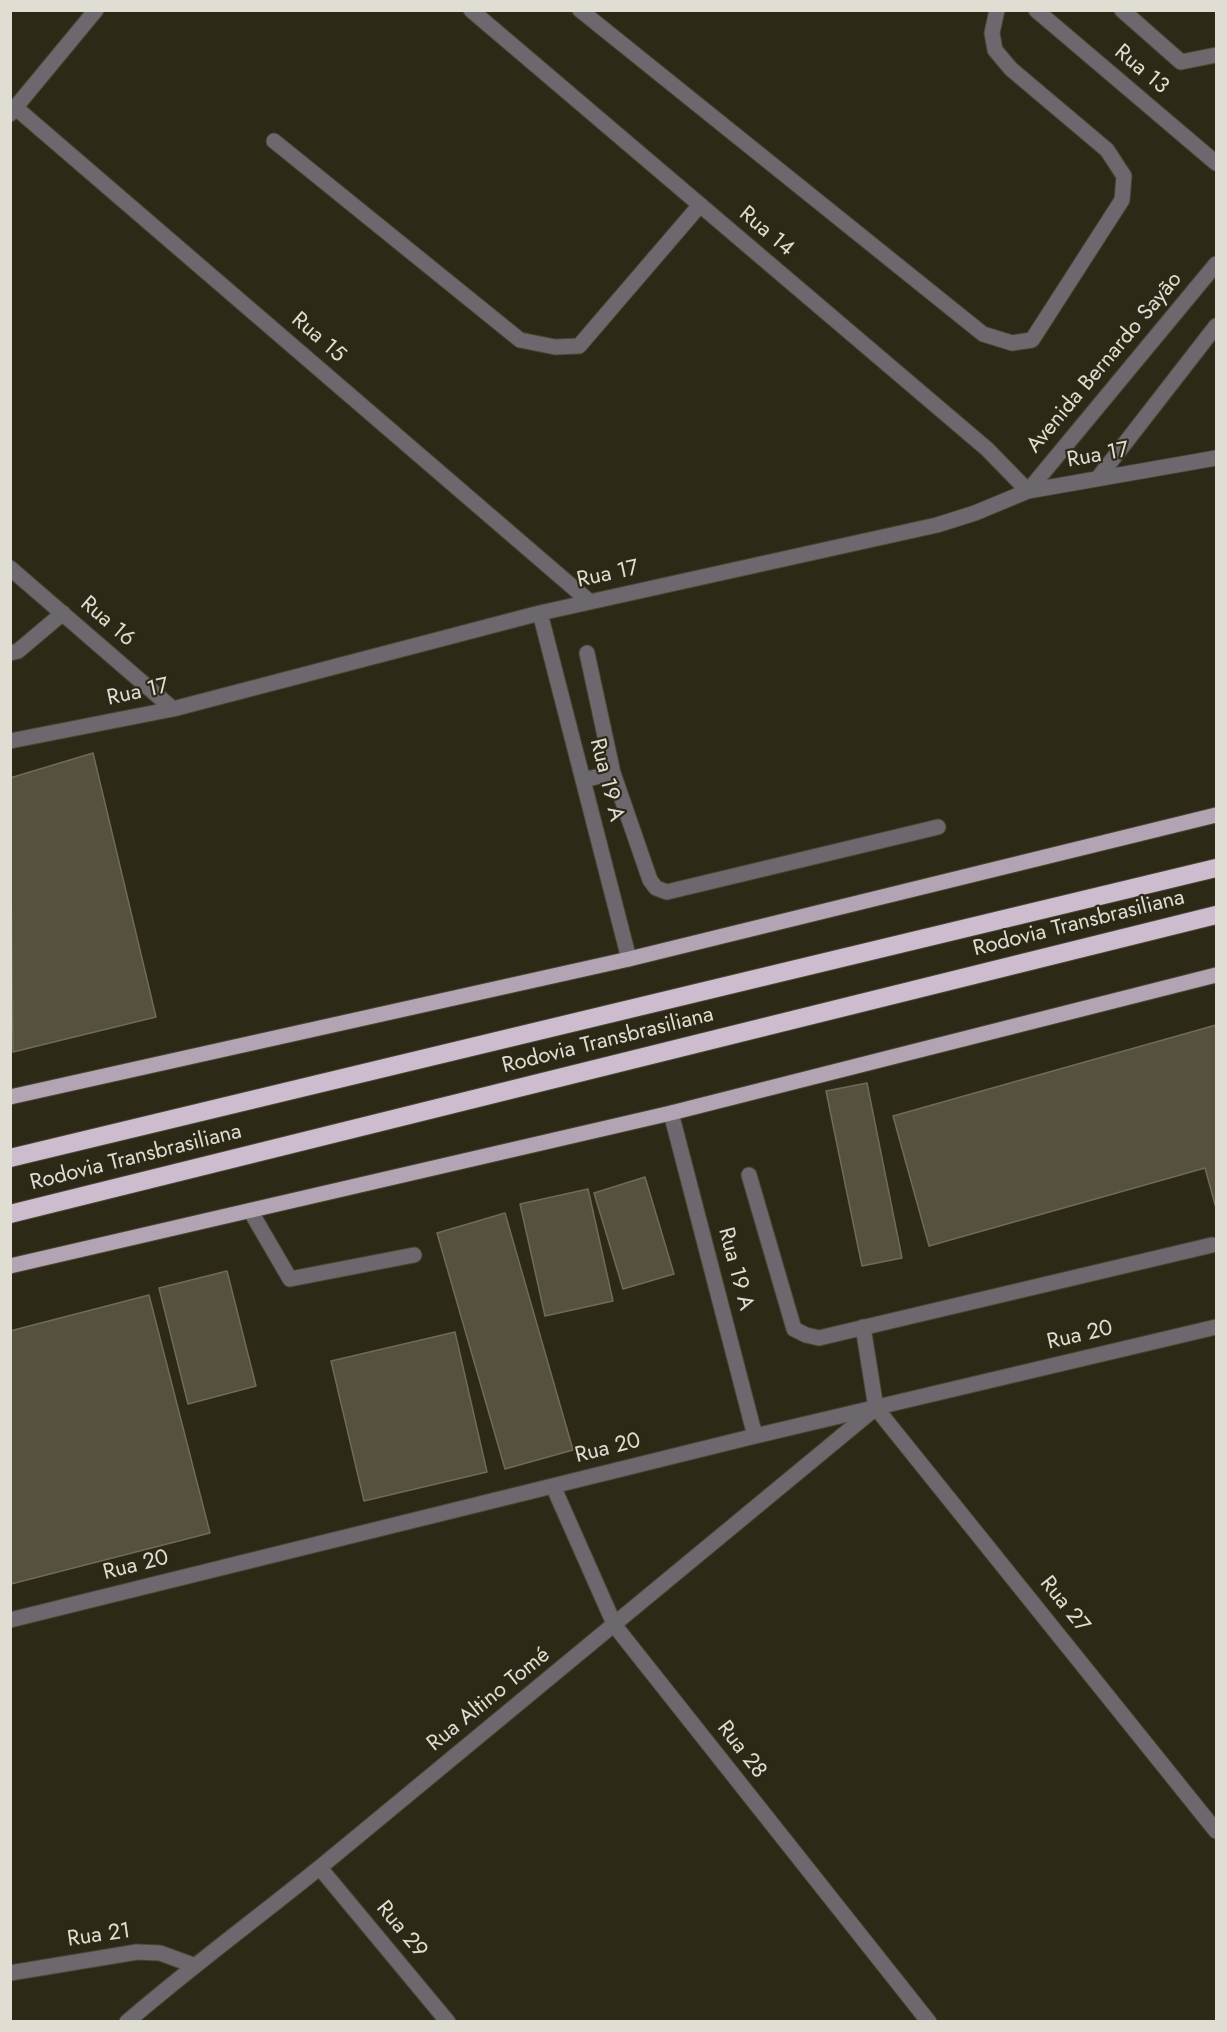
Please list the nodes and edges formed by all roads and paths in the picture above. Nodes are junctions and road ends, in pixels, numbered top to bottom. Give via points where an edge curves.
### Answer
1 (96, 10) edge
2 (471, 10) edge
3 (580, 10) edge
4 (997, 10) edge
5 (1036, 10) edge
6 (1122, 10) edge
7 (1216, 55) edge
8 (13, 111) edge
9 (274, 141) dead end
10 (1216, 163) edge
11 (700, 205) junction
12 (1216, 264) edge
13 (1216, 326) edge
14 (1216, 458) edge
15 (1098, 478) junction
16 (1028, 491) junction
17 (10, 568) edge
18 (590, 602) junction
19 (63, 613) junction
20 (540, 613) junction
21 (587, 652) dead end
22 (10, 653) edge
23 (173, 709) junction
24 (10, 741) edge
25 (613, 773) junction
26 (583, 780) junction
27 (1216, 815) edge
28 (938, 827) dead end
29 (1216, 868) edge
30 (1216, 915) edge
31 (629, 959) junction
32 (1216, 975) edge
33 (10, 1097) edge
34 (671, 1113) junction
35 (10, 1158) edge
36 (749, 1175) dead end
37 (250, 1212) junction
38 (10, 1214) edge
39 (1212, 1245) dead end
40 (414, 1255) dead end
41 (10, 1266) edge
42 (863, 1327) junction
43 (1216, 1327) edge
44 (876, 1408) junction
45 (755, 1436) junction
46 (553, 1486) junction
47 (10, 1620) edge
48 (615, 1626) junction
49 (1216, 1831) edge
50 (320, 1868) junction
51 (193, 1965) junction
52 (10, 1973) edge
53 (127, 2022) edge
54 (448, 2022) edge
55 (928, 2022) edge

1 - 8 street
2 - 11 street, Rua 14
3 - 4 street via 983,334 1012,343 1032,340 1122,200 1124,176 1107,150 1011,69 995,50 992,33
5 - 10 street, Rua 13
6 - 7 street via 1181,62
8 - 18 street, Rua 15
9 - 11 street via 520,340 555,347 579,346
11 - 16 street, Rua 14 via 987,448
12 - 16 street, Avenida Bernardo Sayão
13 - 15 street
14 - 15 street, Rua 17
15 - 16 street, Rua 17
16 - 18 street, Rua 17 via 937,525
17 - 19 street, Rua 16
18 - 20 street, Rua 17
19 - 22 street via 18,651
19 - 23 street, Rua 16
20 - 23 street, Rua 17
20 - 26 street, Rua 19 A
21 - 25 street
23 - 24 street, Rua 17
25 - 26 street
25 - 28 street via 650,880 656,888 667,892
26 - 31 street, Rua 19 A
27 - 31 main road
29 - 35 highway, Rodovia Transbrasiliana
30 - 38 highway, Rodovia Transbrasiliana
31 - 33 main road
32 - 34 main road
34 - 37 main road
34 - 45 street, Rua 19 A
36 - 42 street via 794,1329 819,1338
37 - 40 street via 290,1279
37 - 41 main road
39 - 42 street
42 - 44 street
43 - 44 street, Rua 20
44 - 45 street, Rua 20
44 - 48 street, Rua Altino Tomé
44 - 49 street, Rua 27
45 - 46 street, Rua 20
46 - 47 street, Rua 20
46 - 48 street, Rua 28
48 - 50 street, Rua Altino Tomé
48 - 55 street, Rua 28
50 - 51 street, Rua Altino Tomé
50 - 54 street, Rua 29
51 - 52 street, Rua 21 via 160,1953 137,1952
51 - 53 street, Rua Altino Tomé

